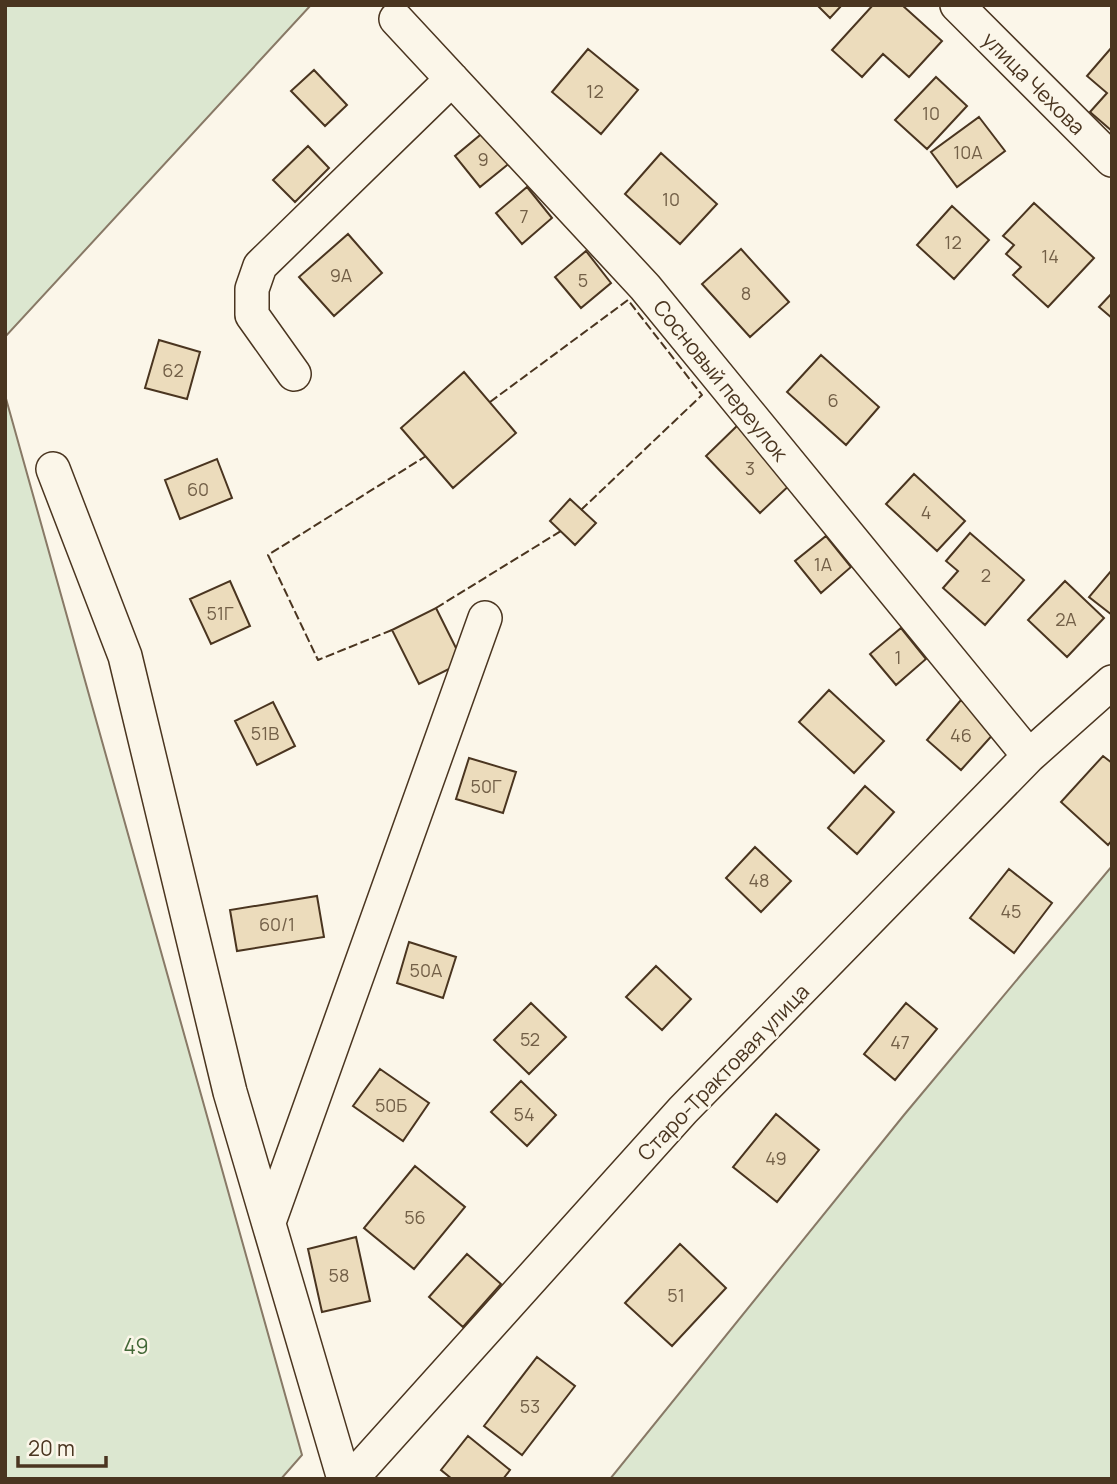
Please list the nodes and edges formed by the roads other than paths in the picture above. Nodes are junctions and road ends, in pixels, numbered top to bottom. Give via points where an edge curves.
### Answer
1 (957, 5) edge
2 (396, 19) dead end
3 (452, 79) junction
4 (1112, 160) edge
5 (294, 374) dead end
6 (53, 469) dead end
7 (485, 618) dead end
8 (1112, 682) edge
9 (1029, 757) junction
10 (269, 1222) junction
11 (344, 1479) edge
12 (351, 1479) edge

1 - 4 street, улица Чехова
2 - 3 street, Сосновый переулок
3 - 5 street via 260,266 252,289 252,315
3 - 9 street, Сосновый переулок via 645,287
6 - 10 street via 125,656 230,1092
7 - 10 street
8 - 9 street, Старо-Трактовая улица
9 - 12 street, Старо-Трактовая улица via 683,1110
10 - 11 street

